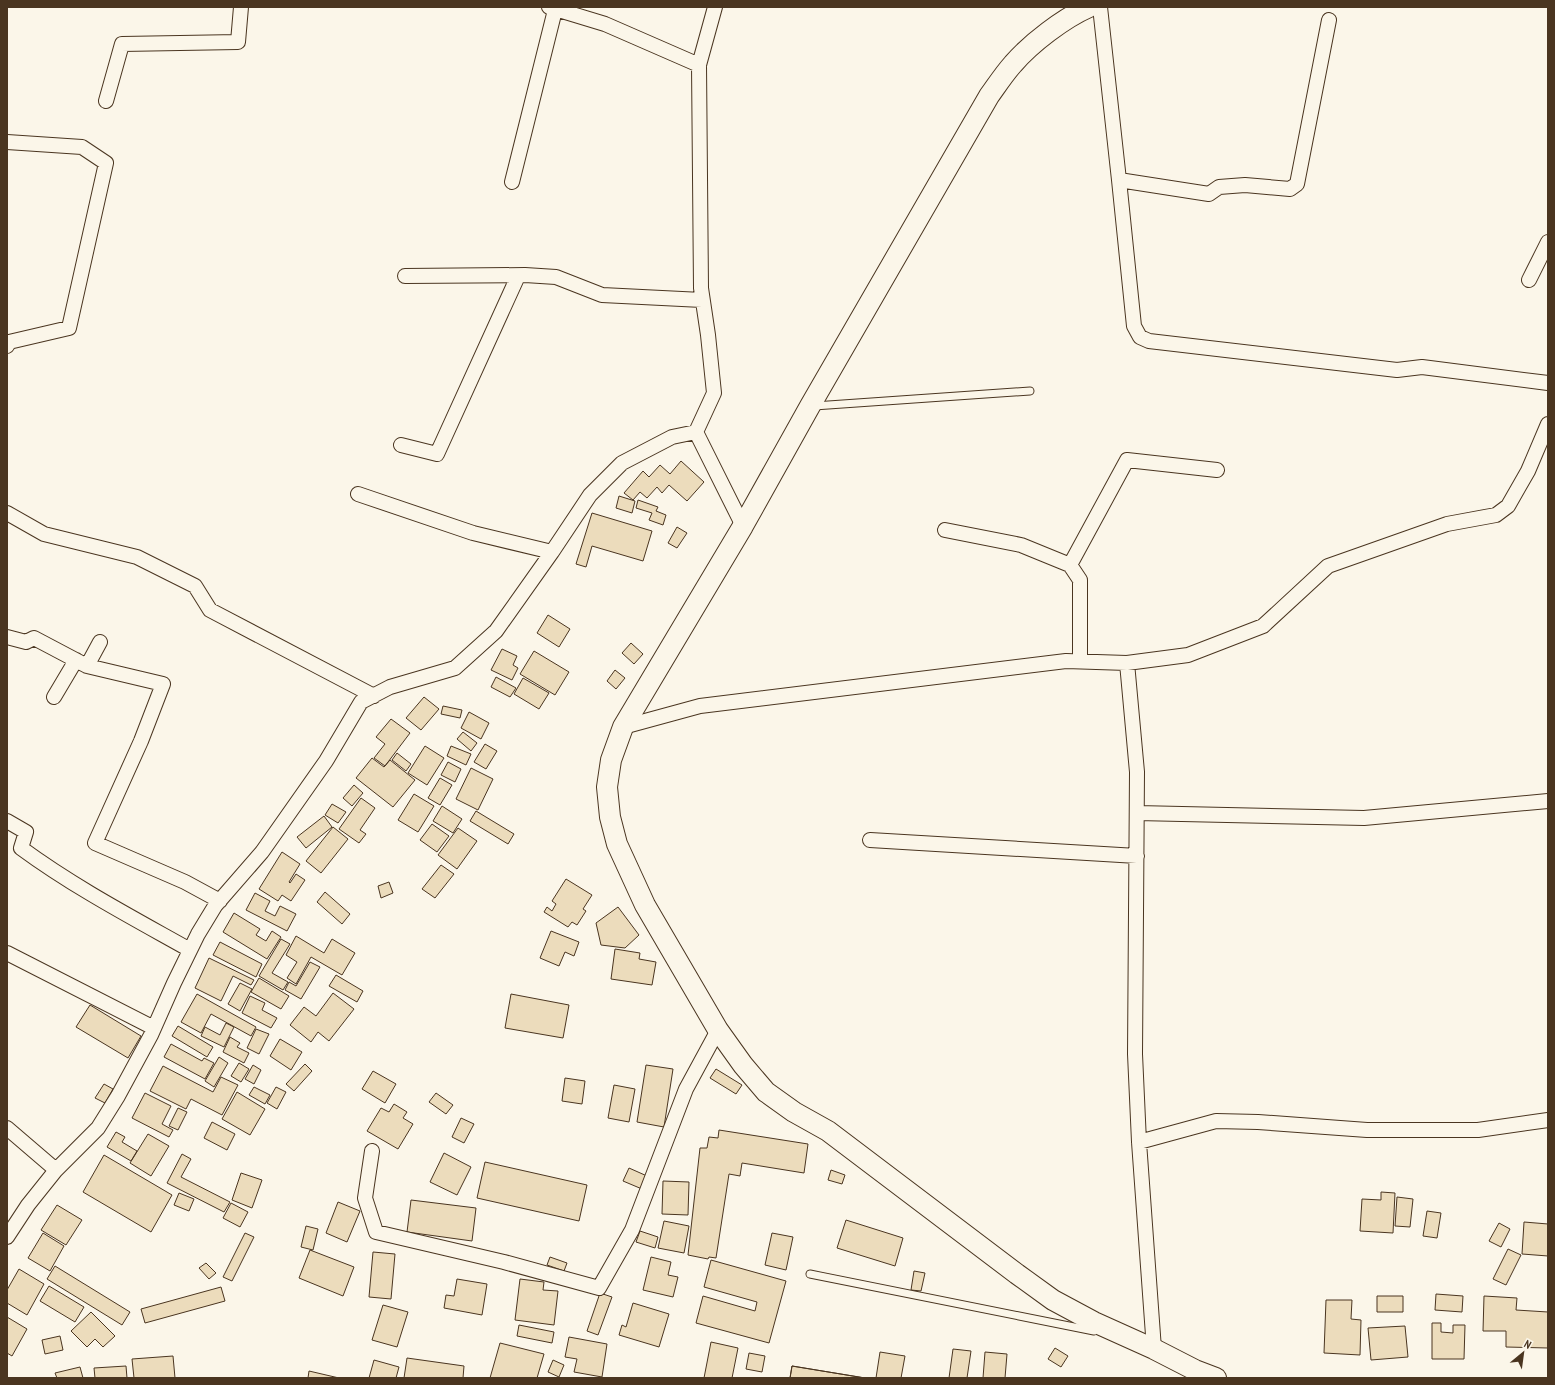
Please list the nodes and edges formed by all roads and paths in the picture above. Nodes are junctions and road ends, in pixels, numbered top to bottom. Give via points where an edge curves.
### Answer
1 (240, 7) edge
2 (715, 7) edge
3 (1089, 7) edge
4 (1100, 7) edge
5 (552, 8) edge
6 (1329, 20) dead end
7 (699, 65) junction
8 (106, 101) dead end
9 (7, 142) edge
10 (1119, 180) junction
11 (512, 182) dead end
12 (1548, 242) edge
13 (405, 276) dead end
14 (518, 276) junction
15 (1529, 280) dead end
16 (702, 300) junction
17 (7, 346) edge
18 (1548, 382) edge
19 (1030, 391) dead end
20 (810, 406) junction
21 (1548, 424) edge
22 (696, 432) junction
23 (401, 445) dead end
24 (1217, 470) dead end
25 (358, 494) dead end
26 (7, 513) edge
27 (743, 526) junction
28 (945, 530) dead end
29 (552, 552) junction
30 (1070, 565) junction
31 (7, 637) edge
32 (100, 642) dead end
33 (1080, 662) junction
34 (81, 663) junction
35 (1127, 663) junction
36 (54, 696) dead end
37 (374, 696) junction
38 (624, 727) junction
39 (1548, 801) edge
40 (1137, 813) junction
41 (7, 821) edge
42 (870, 840) dead end
43 (1137, 856) junction
44 (220, 901) junction
45 (190, 950) junction
46 (7, 953) edge
47 (154, 1028) junction
48 (718, 1030) junction
49 (1548, 1120) edge
50 (7, 1128) edge
51 (1139, 1142) junction
52 (372, 1151) dead end
53 (56, 1170) junction
54 (7, 1238) edge
55 (810, 1274) dead end
56 (1130, 1338) junction
57 (1154, 1349) junction
58 (1216, 1378) edge

1 - 8 street via 238,42 122,44
2 - 7 street
3 - 20 street via 1073,14 1031,47 1014,63 989,96
4 - 10 street
5 - 7 street via 605,24
5 - 11 street
6 - 10 street via 1297,184 1290,189 1245,184 1219,187 1209,194
7 - 16 street
9 - 17 street via 82,147 106,163 69,328 9,342
10 - 18 street via 1134,326 1140,337 1149,341 1397,370 1422,367
12 - 15 street
13 - 14 street
14 - 16 street via 556,277 602,295
14 - 23 street via 436,454
16 - 22 street via 714,393
19 - 20 lane
20 - 27 street
21 - 35 street via 1528,471 1508,506 1496,516 1448,524 1328,566 1262,626 1188,655
22 - 27 street
22 - 29 street via 672,438 622,463 590,495
24 - 30 street via 1127,460
25 - 29 street via 472,533
26 - 37 street via 44,534 137,557 195,586 210,610
27 - 38 street
28 - 30 street via 1021,545
29 - 37 street via 496,631 455,668 390,688
30 - 33 street via 1080,580
31 - 34 street via 26,642 34,638
32 - 34 street
33 - 35 street
33 - 38 street via 1058,662 700,706
34 - 36 street
34 - 44 street via 163,684 141,741 95,843 185,882
35 - 40 street via 1137,772
37 - 44 street via 361,702 326,761 262,852
38 - 48 street via 611,760 607,787 610,817 617,844 645,905
39 - 40 street via 1364,818
40 - 43 street
41 - 45 street via 26,832 21,848 37,860
42 - 43 street
43 - 51 street via 1135,1054
44 - 45 street
45 - 47 street
46 - 47 street
47 - 53 street via 125,1085 98,1128
48 - 52 street via 686,1089 632,1230 599,1288 504,1262 376,1232 365,1198
48 - 56 street via 743,1066 766,1092 794,1112 828,1131 1053,1300
49 - 51 street via 1478,1130 1368,1130 1216,1121
50 - 53 street
51 - 57 street
53 - 54 street via 28,1205
55 - 56 lane
56 - 57 street
57 - 58 street

